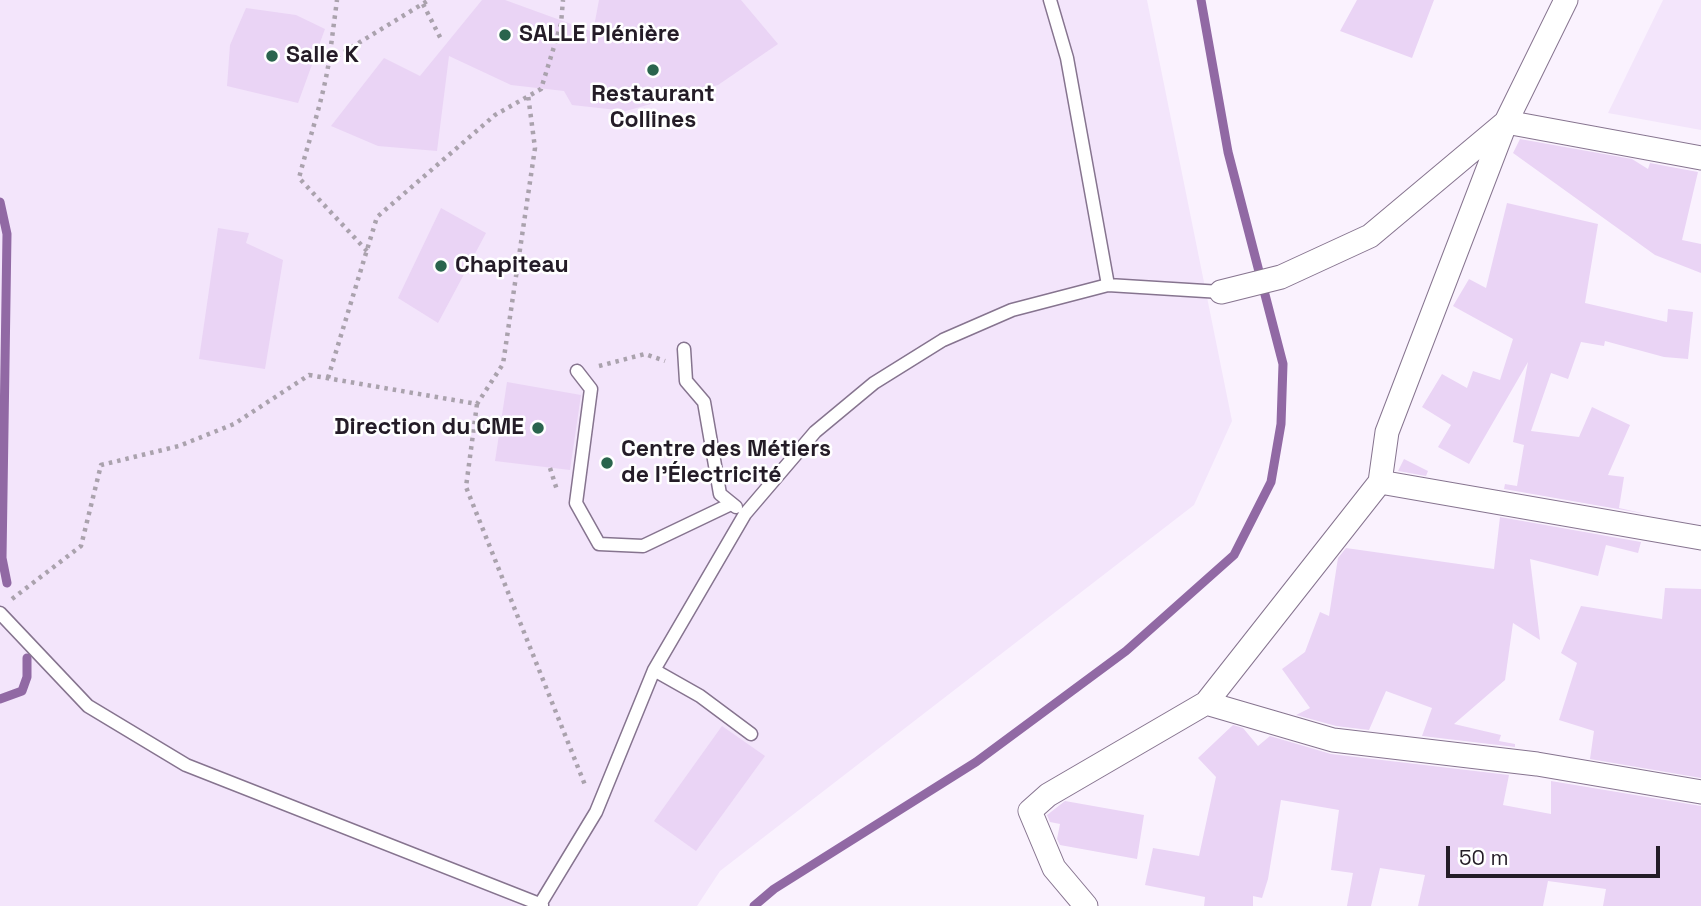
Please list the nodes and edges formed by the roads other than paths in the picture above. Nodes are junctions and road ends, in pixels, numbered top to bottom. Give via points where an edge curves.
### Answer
1 (1050, 0) edge
2 (1566, 0) edge
3 (1506, 122) junction
4 (1701, 158) edge
5 (1108, 285) junction
6 (1221, 292) joint
7 (684, 349) dead end
8 (577, 371) road end
9 (1380, 482) junction
10 (732, 504) junction
11 (745, 514) junction
12 (1701, 538) edge
13 (0, 612) edge
14 (654, 670) junction
15 (1206, 703) junction
16 (751, 734) dead end
17 (1701, 792) edge
18 (540, 905) edge
19 (1086, 906) edge

1 - 5 lane via 1067,58
2 - 3 street
3 - 4 street
3 - 6 street via 1370,236 1281,277
3 - 9 street via 1387,432
5 - 6 lane
5 - 11 lane via 1012,310 943,340 874,383 815,432
7 - 10 lane via 686,381 704,402 720,494
8 - 10 lane via 591,389 576,503 599,544 643,546
9 - 12 street
9 - 15 street
10 - 11 lane
11 - 14 lane
13 - 18 lane via 88,706 186,765
14 - 16 lane via 700,696
14 - 18 lane via 596,812
15 - 17 street via 1333,740 1537,764
15 - 19 street via 1048,795 1030,811 1054,868

